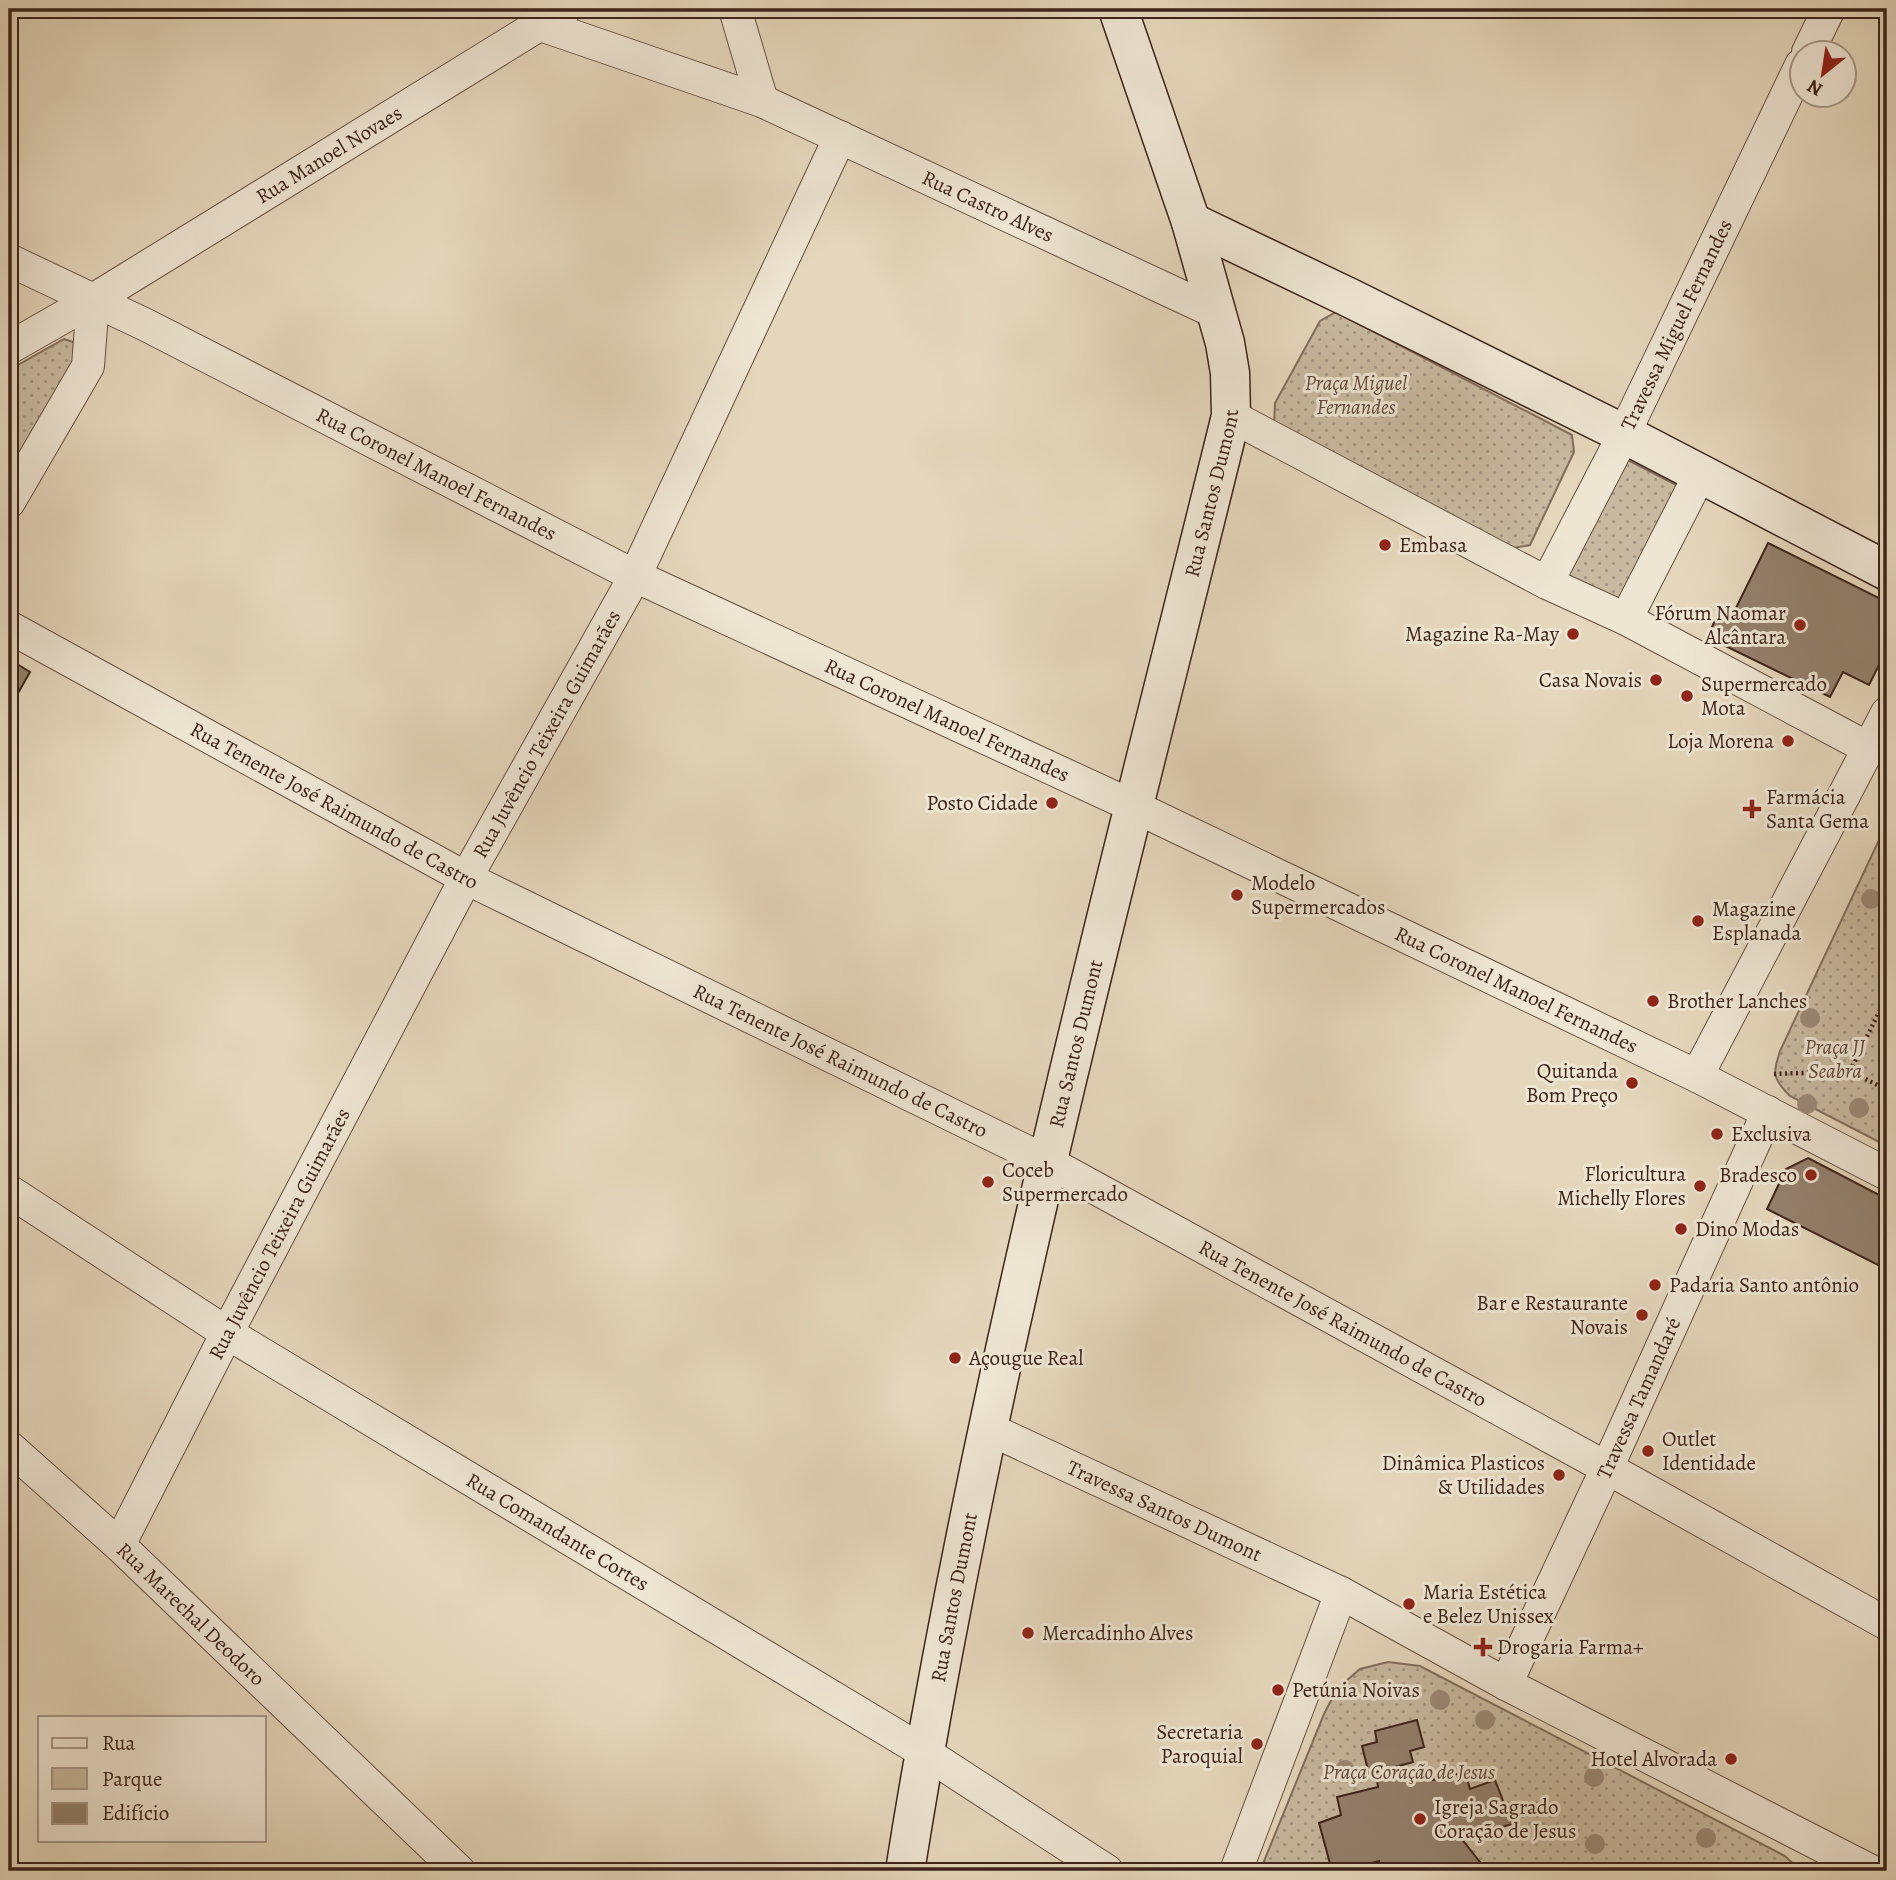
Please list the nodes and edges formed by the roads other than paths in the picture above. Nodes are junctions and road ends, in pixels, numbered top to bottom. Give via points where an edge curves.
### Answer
1 (565, 9) edge
2 (735, 9) edge
3 (1118, 9) edge
4 (1829, 9) edge
5 (538, 24) junction
6 (1815, 38) edge
7 (1787, 94) edge
8 (762, 101) junction
9 (840, 137) junction
10 (1191, 222) junction
11 (9, 260) edge
12 (93, 300) junction
13 (1215, 312) junction
14 (9, 348) edge
15 (1231, 416) junction
16 (1624, 434) junction
17 (1700, 474) junction
18 (9, 502) edge
19 (1887, 571) edge
20 (635, 576) junction
21 (1547, 583) junction
22 (1626, 619) junction
23 (9, 627) edge
24 (1887, 713) edge
25 (1868, 748) junction
26 (1135, 807) junction
27 (466, 878) junction
28 (1698, 1076) junction
29 (1768, 1112) junction
30 (1046, 1161) junction
31 (1887, 1174) edge
32 (9, 1191) edge
33 (227, 1333) junction
34 (987, 1428) junction
35 (9, 1447) edge
36 (1607, 1468) junction
37 (119, 1545) junction
38 (1341, 1593) junction
39 (1887, 1625) edge
40 (1506, 1684) junction
41 (924, 1752) junction
42 (459, 1871) edge
43 (905, 1871) edge
44 (1107, 1871) edge
45 (1236, 1871) edge
46 (1871, 1871) edge

1 - 5 street, Rua Manoel Novaes
2 - 8 street
3 - 10 main road, Rua Santos Dumont
4 - 6 street
5 - 8 street, Rua Castro Alves
5 - 12 street, Rua Manoel Novaes
7 - 16 street, Travessa Miguel Fernandes
8 - 9 street, Rua Castro Alves
9 - 13 street, Rua Castro Alves
9 - 20 street, Rua Juvêncio Teixeira Guimarães
10 - 13 main road, Rua Santos Dumont
10 - 16 main road
11 - 12 street, Rua Coronel Manoel Fernandes
12 - 14 street, Rua Manoel Novaes
12 - 18 street via 88,366
12 - 20 street, Rua Coronel Manoel Fernandes
13 - 15 main road, Rua Santos Dumont via 1230,373
15 - 21 street
15 - 26 main road, Rua Santos Dumont
16 - 17 main road
16 - 21 street, Travessa Miguel Fernandes
17 - 19 main road
17 - 22 street
20 - 26 street, Rua Coronel Manoel Fernandes
20 - 27 street, Rua Juvêncio Teixeira Guimarães
21 - 22 street
22 - 25 street
23 - 27 street, Rua Tenente José Raimundo de Castro
24 - 25 street
25 - 28 street
26 - 28 street, Rua Coronel Manoel Fernandes
26 - 30 main road, Rua Santos Dumont
27 - 30 street, Rua Tenente José Raimundo de Castro
27 - 33 street, Rua Juvêncio Teixeira Guimarães
28 - 29 street, Rua Coronel Manoel Fernandes
29 - 31 street, Rua Coronel Manoel Fernandes
29 - 36 street, Travessa Tamandaré
30 - 34 main road, Rua Santos Dumont
30 - 36 street, Rua Tenente José Raimundo de Castro
32 - 33 street, Rua Comandante Cortes
33 - 37 street, Rua Juvêncio Teixeira Guimarães
33 - 41 street, Rua Comandante Cortes
34 - 38 street, Travessa Santos Dumont
34 - 41 main road, Rua Santos Dumont
35 - 37 street, Rua Marechal Deodoro
36 - 39 street, Rua Tenente José Raimundo de Castro
36 - 40 street, Travessa Tamandaré
37 - 42 street, Rua Marechal Deodoro
38 - 40 street
38 - 45 street
40 - 46 street
41 - 43 main road, Rua Santos Dumont
41 - 44 street, Rua Comandante Cortes

